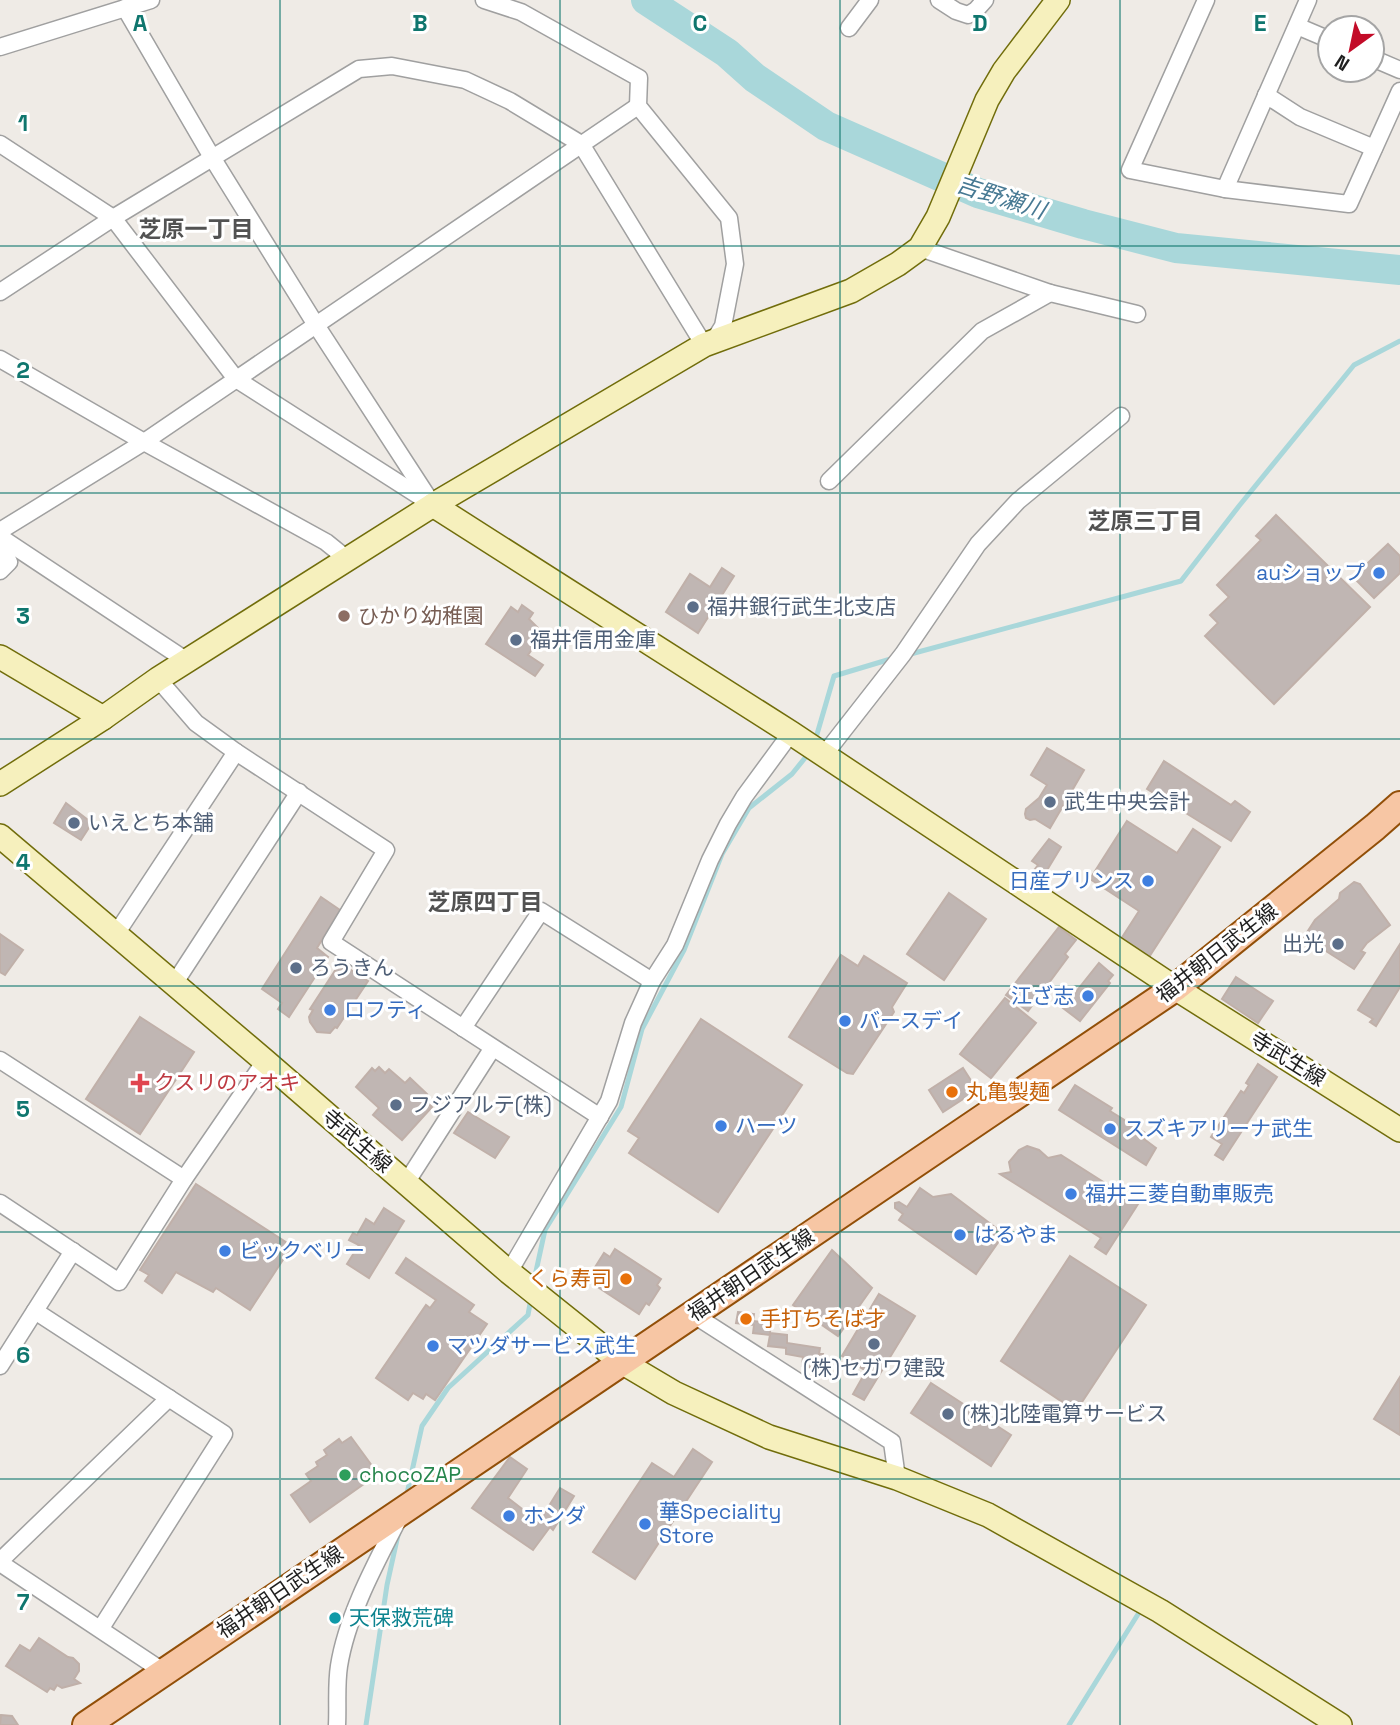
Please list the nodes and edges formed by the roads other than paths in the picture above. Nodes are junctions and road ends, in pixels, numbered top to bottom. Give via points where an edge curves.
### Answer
1 (151, 0) edge
2 (484, 0) edge
3 (870, 0) edge
4 (940, 0) edge
5 (985, 0) edge
6 (1058, 0) edge
7 (1206, 0) edge
8 (1308, 0) edge
9 (125, 9) junction
10 (1297, 26) junction
11 (849, 28) dead end
12 (1316, 34) edge
13 (0, 47) edge
14 (1400, 92) edge
15 (1266, 95) junction
16 (638, 106) junction
17 (0, 144) edge
18 (580, 144) junction
19 (1374, 148) junction
20 (213, 159) junction
21 (1225, 189) junction
22 (113, 218) junction
23 (920, 248) junction
24 (0, 292) edge
25 (1049, 293) junction
26 (1137, 314) dead end
27 (316, 326) junction
28 (709, 344) junction
29 (0, 359) edge
30 (236, 379) junction
31 (1121, 416) dead end
32 (144, 442) junction
33 (829, 481) dead end
34 (433, 505) junction
35 (0, 531) edge
36 (0, 537) edge
37 (0, 544) edge
38 (347, 559) junction
39 (0, 571) edge
40 (0, 657) edge
41 (187, 661) junction
42 (158, 679) junction
43 (103, 718) junction
44 (791, 733) junction
45 (236, 752) junction
46 (824, 755) junction
47 (0, 784) edge
48 (299, 792) junction
49 (1400, 804) edge
50 (0, 836) edge
51 (116, 934) junction
52 (652, 981) junction
53 (174, 984) junction
54 (1175, 988) junction
55 (463, 1028) junction
56 (492, 1049) junction
57 (0, 1060) edge
58 (265, 1060) junction
59 (600, 1117) junction
60 (1400, 1130) edge
61 (184, 1179) junction
62 (406, 1183) junction
63 (0, 1203) edge
64 (73, 1251) junction
65 (509, 1272) junction
66 (35, 1311) junction
67 (694, 1315) junction
68 (3, 1356) edge
69 (620, 1362) junction
70 (169, 1398) junction
71 (897, 1478) junction
72 (403, 1508) junction
73 (0, 1562) edge
74 (101, 1628) junction
75 (164, 1671) junction
76 (86, 1725) edge
77 (337, 1725) edge
78 (1340, 1725) edge

1 - 9 street
2 - 16 street via 521,12 639,78
3 - 11 street
4 - 5 street via 968,15
6 - 23 street via 997,83
7 - 21 street via 1130,170
8 - 10 street
9 - 13 street
9 - 20 street
10 - 12 street
10 - 15 street
14 - 19 street
15 - 19 street via 1300,117
15 - 21 street
16 - 18 street
16 - 28 street via 729,218 734,264 723,326
17 - 22 street
18 - 20 street via 510,101 465,80 392,66 359,69
18 - 27 street
18 - 28 street
19 - 21 street via 1349,204
20 - 22 street
20 - 27 street
22 - 24 street
22 - 30 street
23 - 25 street
23 - 28 street via 851,291
25 - 26 street
25 - 33 street via 982,331
27 - 30 street
27 - 34 street
28 - 34 street
29 - 32 street
30 - 32 street
30 - 34 street
31 - 46 street via 1018,501 978,544 903,654
32 - 35 street
32 - 38 street via 326,542
34 - 38 street
34 - 44 street, 寺武生線
36 - 41 street
37 - 39 street via 9,562
38 - 41 street
40 - 43 street
41 - 42 street
42 - 43 street
42 - 45 street via 196,723
43 - 47 street
44 - 46 street, 寺武生線
44 - 52 street via 728,824 675,945
45 - 48 street
45 - 51 street
46 - 54 street, 寺武生線
48 - 53 street
48 - 55 street via 386,850 331,942
49 - 54 main road, 福井朝日武生線
50 - 51 street, 寺武生線
51 - 53 street, 寺武生線
52 - 55 street via 541,911
52 - 59 street
53 - 58 street, 寺武生線
54 - 60 street, 寺武生線
54 - 67 main road, 福井朝日武生線
55 - 56 street
56 - 59 street
56 - 62 street
57 - 61 street
58 - 61 street
58 - 62 street, 寺武生線
59 - 65 street
61 - 64 street via 119,1282
62 - 65 street, 寺武生線
63 - 64 street
64 - 66 street
65 - 69 street, 寺武生線
66 - 68 street
66 - 70 street
67 - 69 main road, 福井朝日武生線
67 - 71 street via 892,1442
69 - 71 street, 寺武生線 via 769,1437
69 - 72 main road, 福井朝日武生線
70 - 73 street
70 - 74 street via 224,1434
71 - 78 street, 寺武生線 via 988,1515 1072,1561
72 - 75 main road, 福井朝日武生線
72 - 77 street via 348,1630 339,1667
73 - 74 street
74 - 75 street
75 - 76 main road, 福井朝日武生線

